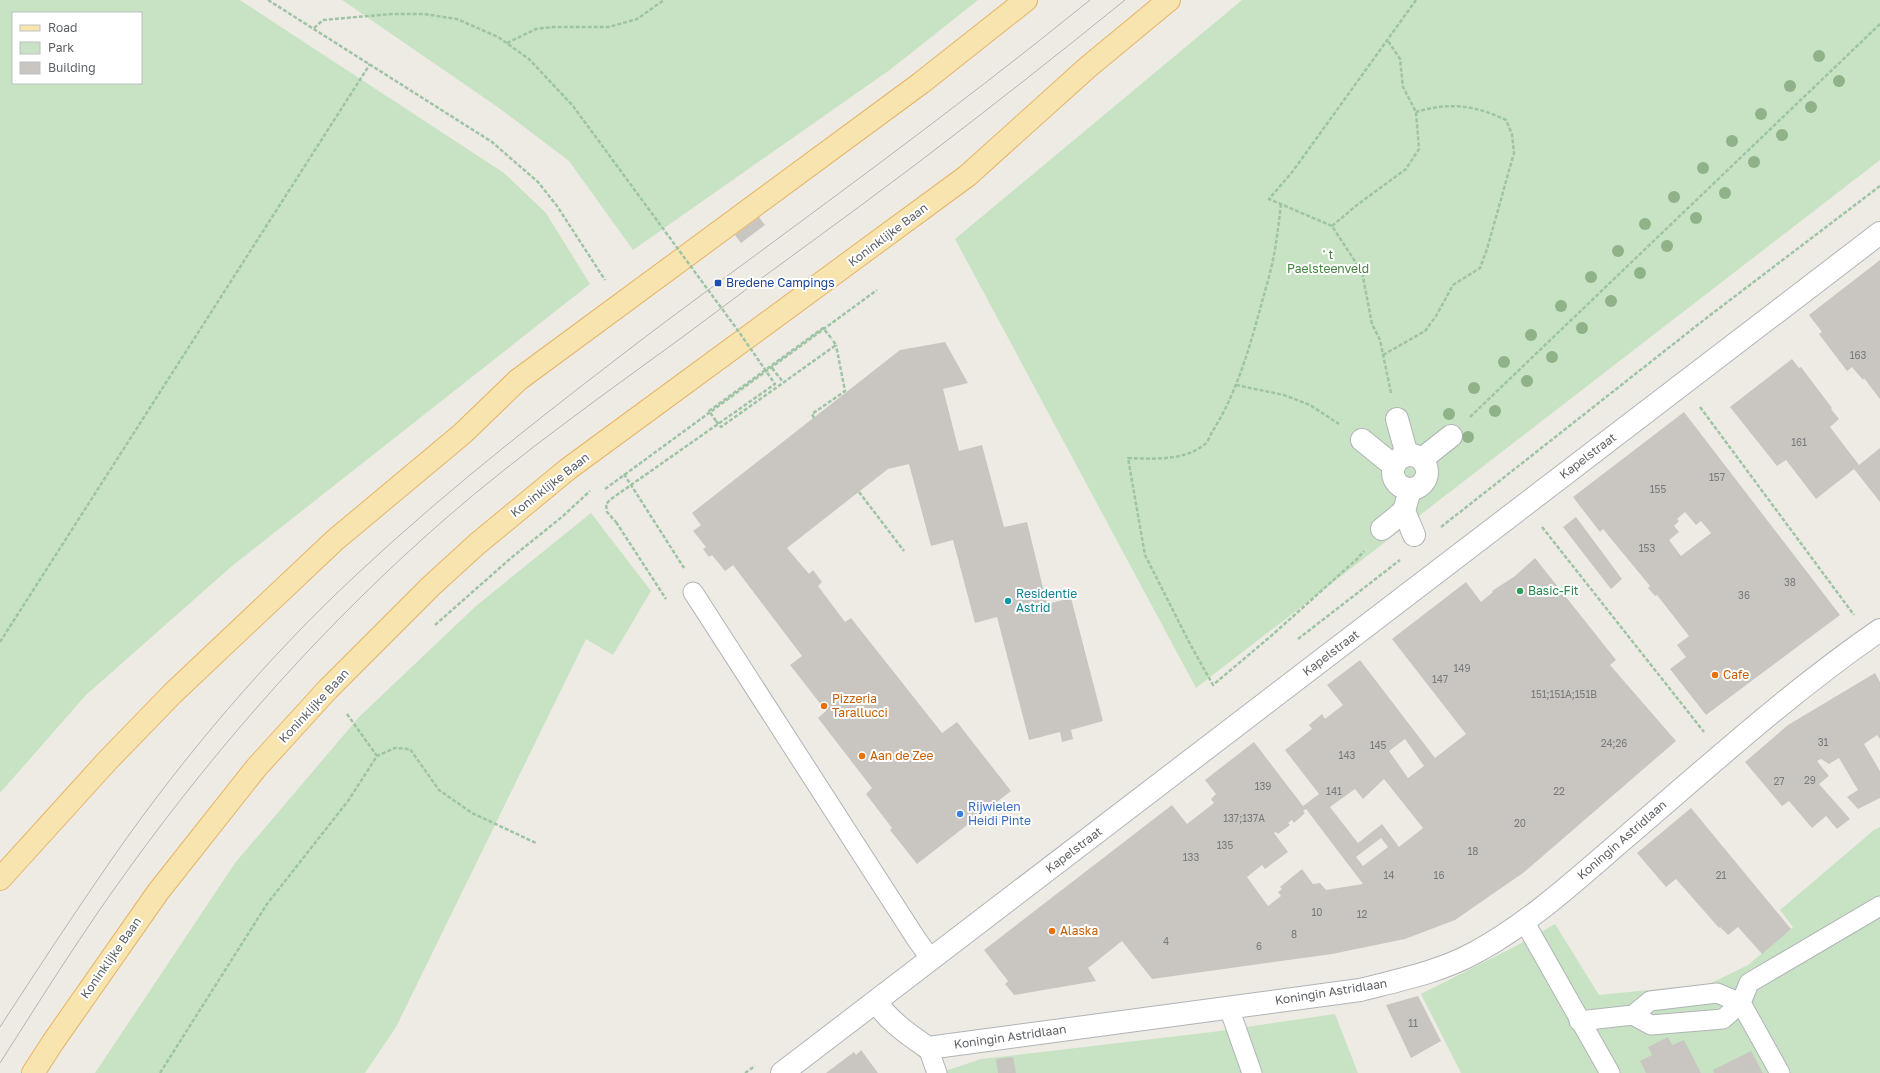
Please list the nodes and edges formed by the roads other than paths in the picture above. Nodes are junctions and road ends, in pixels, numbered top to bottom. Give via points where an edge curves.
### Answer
1 (1026, 0) edge
2 (1169, 0) edge
3 (1880, 233) edge
4 (1397, 419) road end
5 (1451, 436) road end
6 (1362, 440) road end
7 (1408, 460) junction
8 (1410, 490) junction
9 (1404, 511) junction
10 (1382, 529) road end
11 (1414, 535) dead end
12 (692, 592) road end
13 (1875, 633) edge
14 (0, 879) edge
15 (1880, 906) edge
16 (1524, 921) junction
17 (931, 960) junction
18 (876, 1002) junction
19 (1741, 1003) junction
20 (1229, 1008) junction
21 (1633, 1015) junction
22 (1579, 1021) junction
23 (928, 1048) junction
24 (33, 1073) edge
25 (782, 1073) edge
26 (937, 1073) edge
27 (1252, 1073) edge
28 (1610, 1073) edge
29 (1780, 1073) edge

1 - 14 main road via 921,83 518,380 462,434 335,540 173,693
2 - 24 main road, Koninklijke Baan via 1088,67 967,176 568,469 477,544 431,586 328,689 256,768 158,892
3 - 17 street, Kapelstraat
4 - 7 street
5 - 7 street
6 - 7 street
7 - 8 street via 1393,474 1401,487
7 - 8 street via 1426,467 1427,475 1424,483
8 - 9 street
9 - 10 street
9 - 11 street
12 - 17 lane
13 - 16 street, Koningin Astridlaan via 1837,660
15 - 19 lane via 1749,983
16 - 20 street, Koningin Astridlaan via 1475,953 1419,976 1360,990
16 - 22 lane
17 - 18 street, Kapelstraat
18 - 23 street via 887,1017 905,1033
18 - 25 street, Kapelstraat
19 - 21 lane via 1718,993 1650,1001
19 - 21 lane via 1722,1019 1651,1025
19 - 29 lane
20 - 23 street, Koningin Astridlaan
20 - 27 lane
21 - 22 lane
22 - 28 lane
23 - 26 lane

